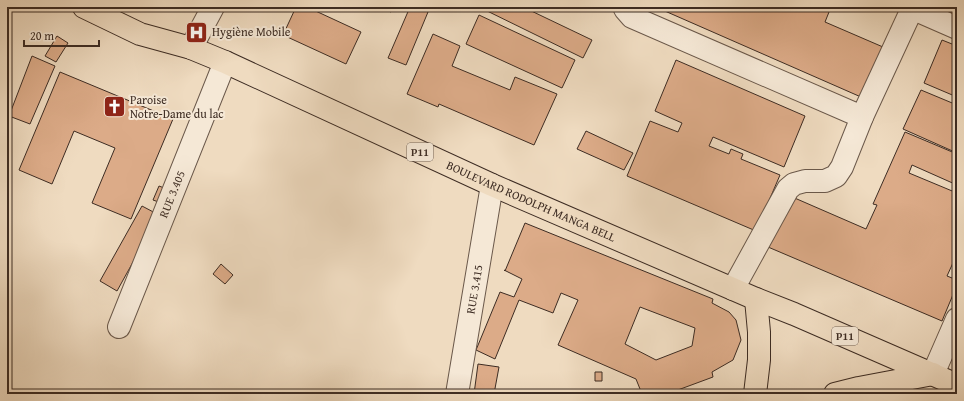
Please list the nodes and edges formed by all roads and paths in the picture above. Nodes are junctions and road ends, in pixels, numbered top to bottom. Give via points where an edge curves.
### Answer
1 (84, 7) edge
2 (213, 7) edge
3 (625, 7) edge
4 (911, 8) edge
5 (957, 28) edge
6 (191, 48) junction
7 (225, 62) junction
8 (862, 117) junction
9 (492, 185) junction
10 (733, 289) junction
11 (756, 299) junction
12 (957, 319) edge
13 (119, 326) dead end
14 (933, 374) junction
15 (957, 385) edge
16 (457, 394) edge
17 (755, 394) edge
18 (835, 394) edge

1 - 6 main road, BOULEVARD RODOLPH MANGA BELL / P11 via 140,34
2 - 6 street
3 - 8 street via 632,17
4 - 5 street
4 - 8 street
6 - 7 main road, BOULEVARD RODOLPH MANGA BELL / P11
7 - 9 main road, BOULEVARD RODOLPH MANGA BELL / P11
7 - 13 street, RUE 3.405
8 - 10 street via 836,176 825,181 805,181 788,189
9 - 10 main road, BOULEVARD RODOLPH MANGA BELL / P11
9 - 16 street, RUE 3.415
10 - 11 main road, BOULEVARD RODOLPH MANGA BELL / P11
11 - 14 main road, BOULEVARD RODOLPH MANGA BELL / P11
11 - 17 main road via 760,332
12 - 14 street
14 - 15 main road, BOULEVARD RODOLPH MANGA BELL / P11
14 - 18 main road

